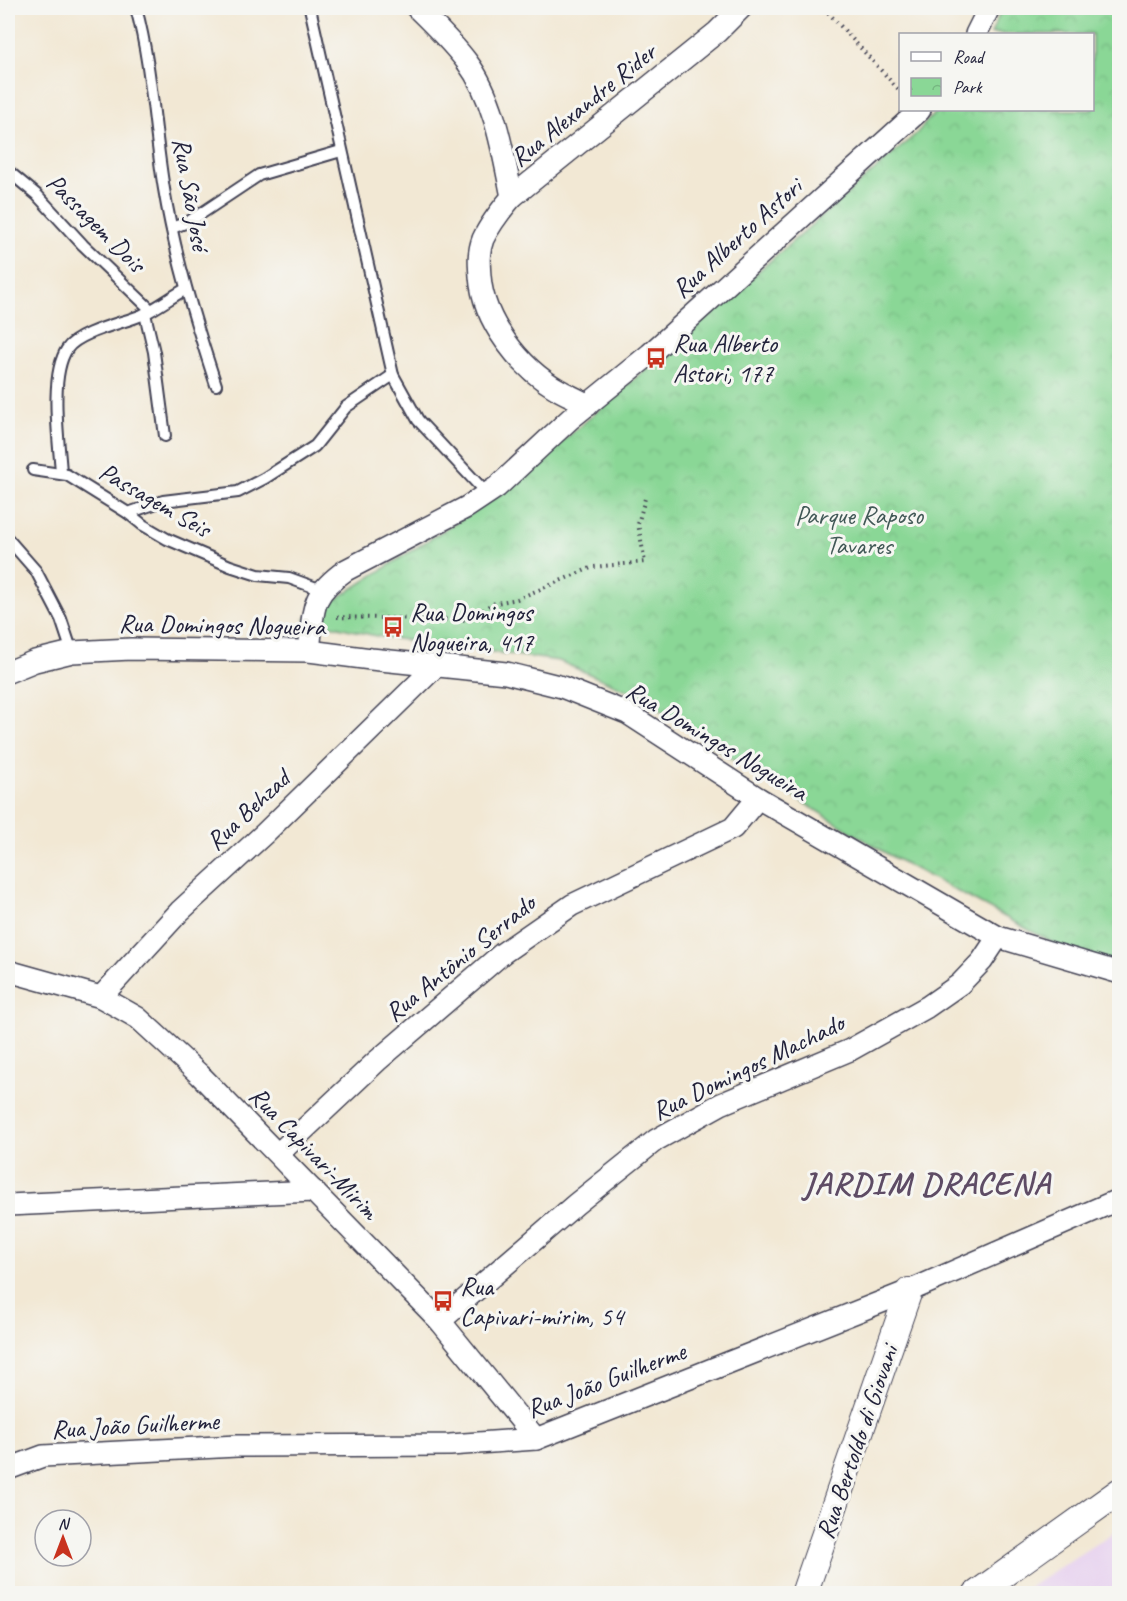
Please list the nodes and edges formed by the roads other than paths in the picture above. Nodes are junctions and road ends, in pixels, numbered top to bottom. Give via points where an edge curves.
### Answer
1 (136, 8) edge
2 (310, 8) edge
3 (417, 8) edge
4 (741, 8) edge
5 (989, 8) edge
6 (976, 33) edge
7 (919, 111) edge
8 (341, 151) junction
9 (8, 171) edge
10 (512, 197) junction
11 (172, 228) junction
12 (186, 289) junction
13 (148, 311) junction
14 (393, 375) junction
15 (216, 385) dead end
16 (588, 405) junction
17 (165, 436) dead end
18 (33, 470) dead end
19 (61, 472) junction
20 (487, 494) junction
21 (128, 513) junction
22 (8, 539) edge
23 (322, 590) junction
24 (309, 651) junction
25 (72, 652) junction
26 (436, 666) junction
27 (8, 672) edge
28 (758, 798) junction
29 (998, 937) junction
30 (8, 971) edge
31 (1119, 973) edge
32 (101, 997) junction
33 (278, 1154) junction
34 (314, 1191) junction
35 (1119, 1199) edge
36 (8, 1205) edge
37 (909, 1291) junction
38 (440, 1321) junction
39 (536, 1439) junction
40 (8, 1469) edge
41 (1119, 1491) edge
42 (804, 1593) edge
43 (976, 1593) edge

1 - 11 lane, Rua São José via 146,48
2 - 8 lane
3 - 10 street via 468,63 482,90 498,130
4 - 10 street, Rua Alexandre Rider via 717,32
5 - 6 street
7 - 16 street, Rua Alberto Astori via 650,354
8 - 11 lane via 259,175 190,221
8 - 14 lane
9 - 13 lane, Passagem Dois via 37,195
10 - 16 street via 494,219 479,256 484,301 503,338 518,356 558,390
11 - 12 lane, Rua São José
12 - 13 lane
12 - 15 lane, Rua São José
13 - 17 lane
13 - 19 lane via 81,338 68,348 56,394
14 - 20 lane via 418,420
14 - 21 lane via 346,407 315,446 265,478 238,492 163,501
16 - 20 street, Rua Alberto Astori
18 - 19 lane, Passagem Seis
19 - 21 lane, Passagem Seis
20 - 23 street, Rua Alberto Astori via 346,570
21 - 23 lane, Passagem Seis via 168,539 230,566 258,575 289,578
22 - 25 lane via 36,571 61,619
23 - 24 street via 315,600
24 - 25 street, Rua Domingos Nogueira
24 - 26 street, Rua Domingos Nogueira
25 - 27 street, Rua Domingos Nogueira
26 - 28 street, Rua Domingos Nogueira via 506,672 562,687 627,713
26 - 32 street, Rua Behzad via 180,911
28 - 29 street, Rua Domingos Nogueira
28 - 33 street, Rua Antônio Serrado via 733,828 572,905 503,953 377,1061
29 - 31 street, Rua Domingos Nogueira
29 - 38 street, Rua Domingos Machado via 982,962 960,984 927,1007 850,1050 721,1104 656,1140
30 - 32 street, Rua Capivari-Mirim
32 - 33 street, Rua Capivari-Mirim via 138,1018
33 - 34 street, Rua Capivari-Mirim
34 - 36 street
34 - 38 street, Rua Capivari-Mirim
35 - 37 street, Rua João Guilherme
37 - 39 street, Rua João Guilherme
37 - 42 street, Rua Bertoldo di Giovani
38 - 39 street, Rua Capivari-Mirim
39 - 40 street, Rua João Guilherme via 450,1445 237,1446 44,1456
41 - 43 street

